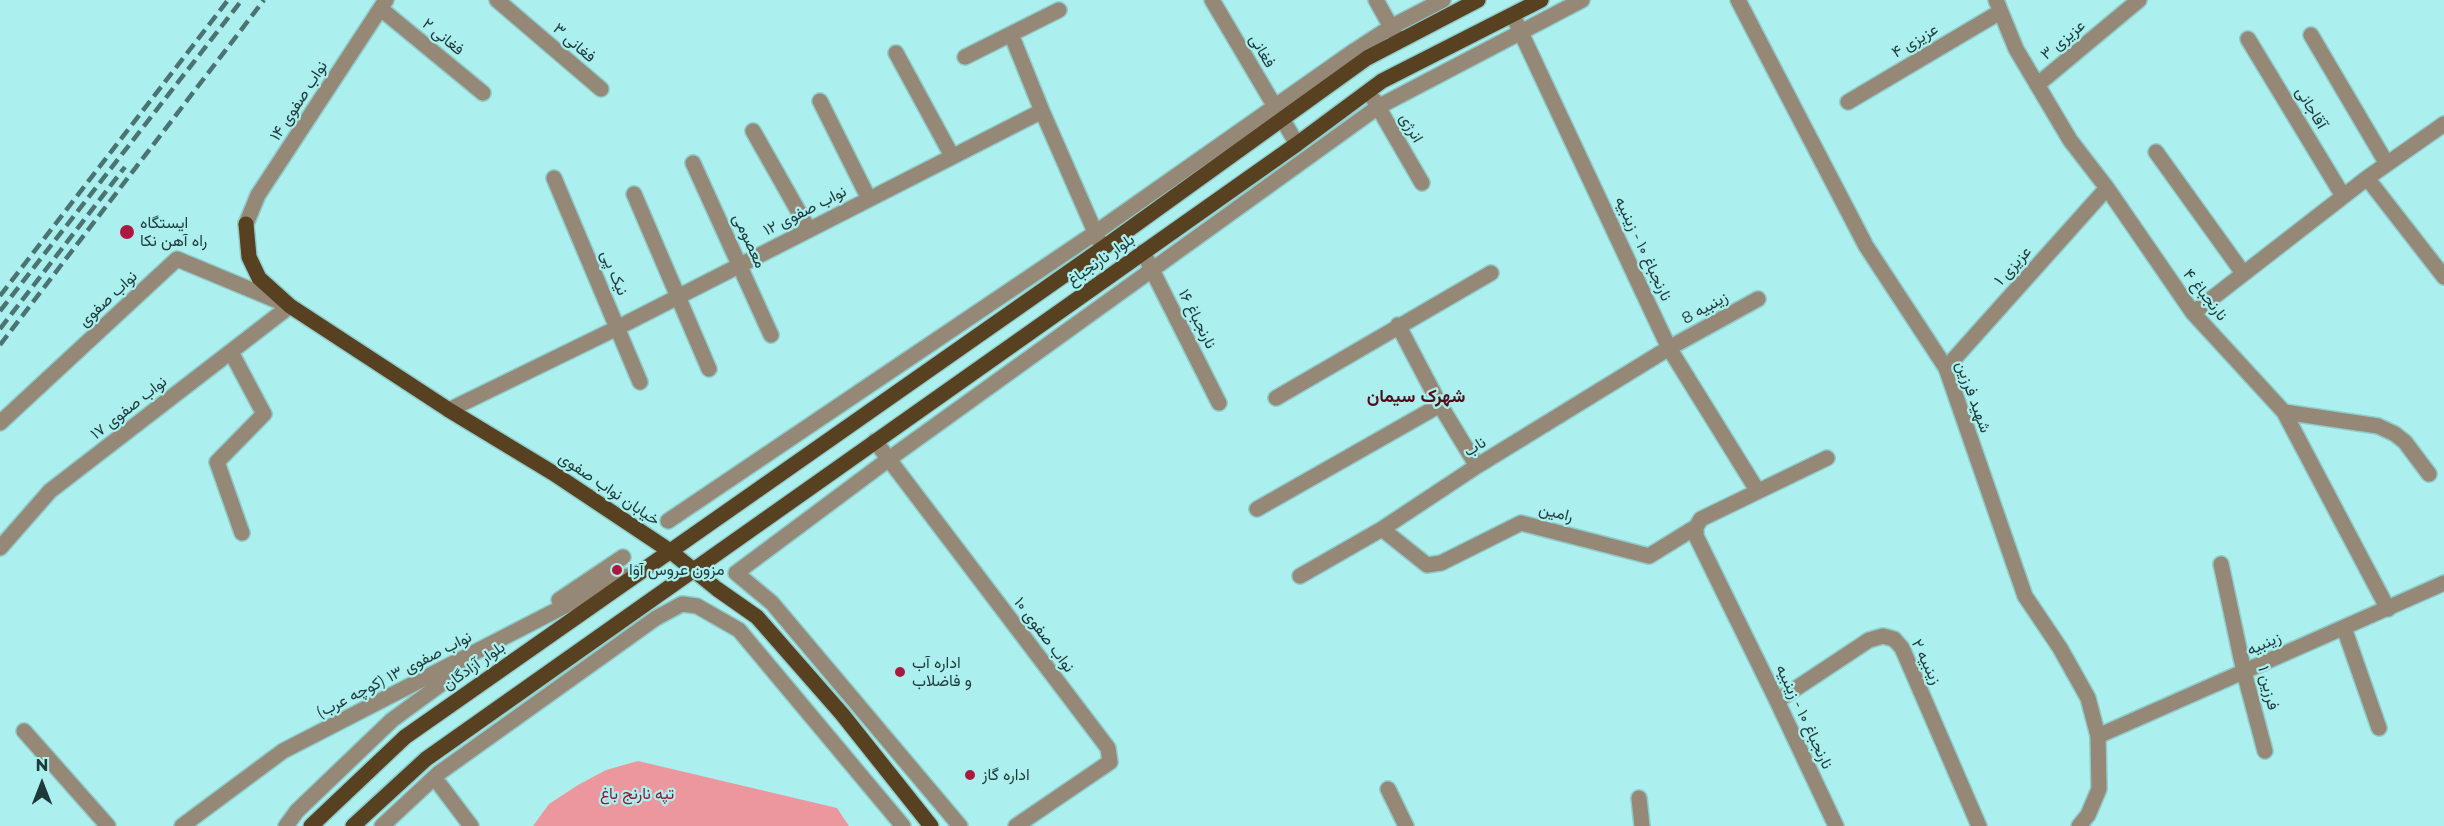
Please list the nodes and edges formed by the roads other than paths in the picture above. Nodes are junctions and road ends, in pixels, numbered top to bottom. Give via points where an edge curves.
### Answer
1 (497, 0) edge
2 (1212, 0) edge
3 (1376, 0) edge
4 (1443, 0) edge
5 (1478, 0) edge
6 (1541, 0) edge
7 (1582, 0) edge
8 (1738, 0) edge
9 (2132, 2) edge
10 (383, 4) edge
11 (1998, 6) edge
12 (1059, 10) dead end
13 (1512, 14) junction
14 (1391, 27) junction
15 (1520, 31) junction
16 (1011, 34) junction
17 (2311, 35) dead end
18 (2248, 39) dead end
19 (1398, 42) junction
20 (896, 53) dead end
21 (965, 57) dead end
22 (2037, 85) junction
23 (601, 89) dead end
24 (1369, 91) junction
25 (483, 93) dead end
26 (820, 101) dead end
27 (1848, 102) dead end
28 (1273, 106) junction
29 (1378, 107) junction
30 (1042, 111) junction
31 (1281, 121) junction
32 (2444, 124) edge
33 (753, 131) dead end
34 (1297, 144) junction
35 (2156, 152) dead end
36 (952, 156) junction
37 (693, 163) dead end
38 (2387, 164) junction
39 (554, 178) dead end
40 (2367, 178) junction
41 (1422, 183) dead end
42 (2107, 189) junction
43 (634, 194) dead end
44 (2343, 196) junction
45 (869, 199) junction
46 (246, 224) joint
47 (809, 230) junction
48 (1095, 232) junction
49 (1103, 248) junction
50 (1143, 252) junction
51 (740, 265) junction
52 (1152, 270) junction
53 (1491, 273) dead end
54 (2243, 273) junction
55 (2444, 277) edge
56 (678, 297) junction
57 (1758, 299) dead end
58 (290, 306) junction
59 (2193, 313) junction
60 (1398, 325) junction
61 (617, 327) junction
62 (771, 334) dead end
63 (1669, 348) junction
64 (231, 352) junction
65 (1946, 368) junction
66 (709, 369) dead end
67 (640, 382) dead end
68 (1276, 398) dead end
69 (1219, 403) dead end
70 (1440, 405) junction
71 (449, 410) junction
72 (2284, 412) junction
73 (0, 423) edge
74 (875, 441) junction
75 (1827, 458) dead end
76 (889, 459) junction
77 (1477, 466) junction
78 (2429, 474) dead end
79 (1757, 490) junction
80 (1257, 509) dead end
81 (668, 521) dead end
82 (1696, 526) junction
83 (1382, 529) junction
84 (242, 533) dead end
85 (0, 548) edge
86 (670, 551) junction
87 (623, 556) dead end
88 (2221, 564) dead end
89 (694, 570) junction
90 (633, 575) junction
91 (1300, 576) dead end
92 (2444, 583) edge
93 (2388, 609) junction
94 (2344, 628) junction
95 (502, 639) junction
96 (2244, 672) junction
97 (1777, 700) junction
98 (2379, 728) dead end
99 (24, 730) dead end
100 (2098, 735) junction
101 (2265, 751) dead end
102 (440, 786) dead end
103 (1388, 789) dead end
104 (1639, 798) dead end
105 (190, 824) edge
106 (108, 826) edge
107 (286, 826) edge
108 (312, 826) edge
109 (353, 826) edge
110 (382, 826) edge
111 (471, 826) edge
112 (903, 826) edge
113 (931, 826) edge
114 (960, 826) edge
115 (1017, 826) edge
116 (1406, 826) edge
117 (1642, 826) edge
118 (1836, 826) edge
119 (1979, 826) edge
120 (2079, 826) edge

1 - 23 street, فغانی ۳
2 - 28 street, فغانی
3 - 14 street
4 - 14 street
5 - 19 main road, بلوار نارنجباغ
6 - 13 main road, بلوار نارنجباغ
7 - 15 street
8 - 65 street, شهید فرزین via 1866,246
9 - 22 street, عزیزی ۳
10 - 25 street, فغانی ۲
10 - 46 street, نواب صفوی ۱۴ via 258,195
11 - 22 street, نارنجباغ ۴
11 - 27 street, عزیزی ۴
12 - 16 street
13 - 15 street, نارنجباغ ۱۰ - زینبیه
13 - 24 main road, بلوار نارنجباغ
14 - 19 street
14 - 28 street
15 - 29 street
15 - 63 street, نارنجباغ ۱۰ - زینبیه
16 - 21 street
16 - 30 street
17 - 38 street
18 - 44 street, آقاجانی
19 - 31 main road, بلوار نارنجباغ via 1367,58
20 - 36 street
22 - 42 street, نارنجباغ ۴ via 2070,140
24 - 29 street, انرژی
24 - 34 main road, بلوار نارنجباغ
26 - 45 street
28 - 31 street, فغانی
28 - 48 street
29 - 41 street, انرژی
29 - 52 street
30 - 36 street, نواب صفوی ۱۲
30 - 48 street
31 - 34 street, فغانی
31 - 49 main road, بلوار نارنجباغ
32 - 38 street
33 - 47 street
34 - 50 main road, بلوار نارنجباغ
35 - 54 street
36 - 45 street, نواب صفوی ۱۲
37 - 51 street, معصومی
38 - 40 street
39 - 61 street, نیک پی
40 - 44 street
40 - 55 street
42 - 59 street, نارنجباغ ۴
42 - 65 street, عزیزی ۱
43 - 56 street
44 - 54 street
45 - 47 street, نواب صفوی ۱۲
46 - 58 main road, خیابان نواب صفوی via 249,257 259,278
47 - 51 street, نواب صفوی ۱۲
48 - 49 street
48 - 81 street
49 - 86 main road, بلوار نارنجباغ
50 - 52 street, نارنجباغ ۱۶
50 - 74 main road, بلوار نارنجباغ
51 - 56 street, نواب صفوی ۱۲
51 - 62 street, معصومی
52 - 69 street, نارنجباغ ۱۶
52 - 76 street
53 - 60 street
54 - 59 street
56 - 61 street, نواب صفوی ۱۲
56 - 66 street
57 - 63 street, زینبیه 8
58 - 64 street, نواب صفوی ۱۷
58 - 71 main road, خیابان نواب صفوی
58 - 73 street, نواب صفوی via 177,259
59 - 72 street, نارنجباغ ۴
60 - 68 street
60 - 70 street
61 - 67 street, نیک پی
61 - 71 street, نواب صفوی ۱۲
63 - 77 street, ناب
63 - 79 street, نارنجباغ ۱۰ - زینبیه
64 - 84 street via 264,414 217,462
64 - 85 street, نواب صفوی ۱۷ via 50,491
65 - 100 street, شهید فرزین via 2025,596 2088,698
70 - 77 street
70 - 80 street
71 - 86 main road, خیابان نواب صفوی
72 - 78 street via 2378,426 2405,442
72 - 93 street, نارنجباغ ۴
74 - 76 street, نواب صفوی ۱۰
74 - 89 main road, بلوار نارنجباغ
75 - 79 street
76 - 114 street via 736,573 772,603
76 - 115 street, نواب صفوی ۱۰ via 1108,748 1110,762
77 - 83 street, ناب
79 - 82 street via 1701,519
82 - 83 street, رامین via 1649,556 1521,523 1441,563 1427,565
82 - 97 street, نارنجباغ ۱۰ - زینبیه via 1696,536
83 - 91 street, ناب
86 - 89 main road, خیابان نواب صفوی
86 - 90 main road, بلوار آزادگان
87 - 95 street
88 - 96 street, فرزین ۱
89 - 109 main road via 426,759
89 - 113 main road, خیابان نواب صفوی via 757,617 842,714
90 - 95 street, نواب صفوی ۱۳ (کوچه عرب) via 620,578
90 - 108 main road, بلوار آزادگان via 405,737
92 - 93 street, زینبیه
93 - 94 street, زینبیه
94 - 96 street, زینبیه
94 - 98 street
95 - 105 street, نواب صفوی ۱۳ (کوچه عرب) via 283,751
95 - 107 street via 392,720
96 - 100 street, زینبیه
96 - 101 street, فرزین ۱
97 - 118 street, نارنجباغ ۱۰ - زینبیه
97 - 119 street, زینبیه ۲ via 1869,640 1882,636 1894,639 1902,648
99 - 106 street
100 - 120 street, شهید فرزین via 2098,789
102 - 111 street
103 - 116 street
104 - 117 street
110 - 112 street via 439,773 656,618 682,604 697,606 739,630

